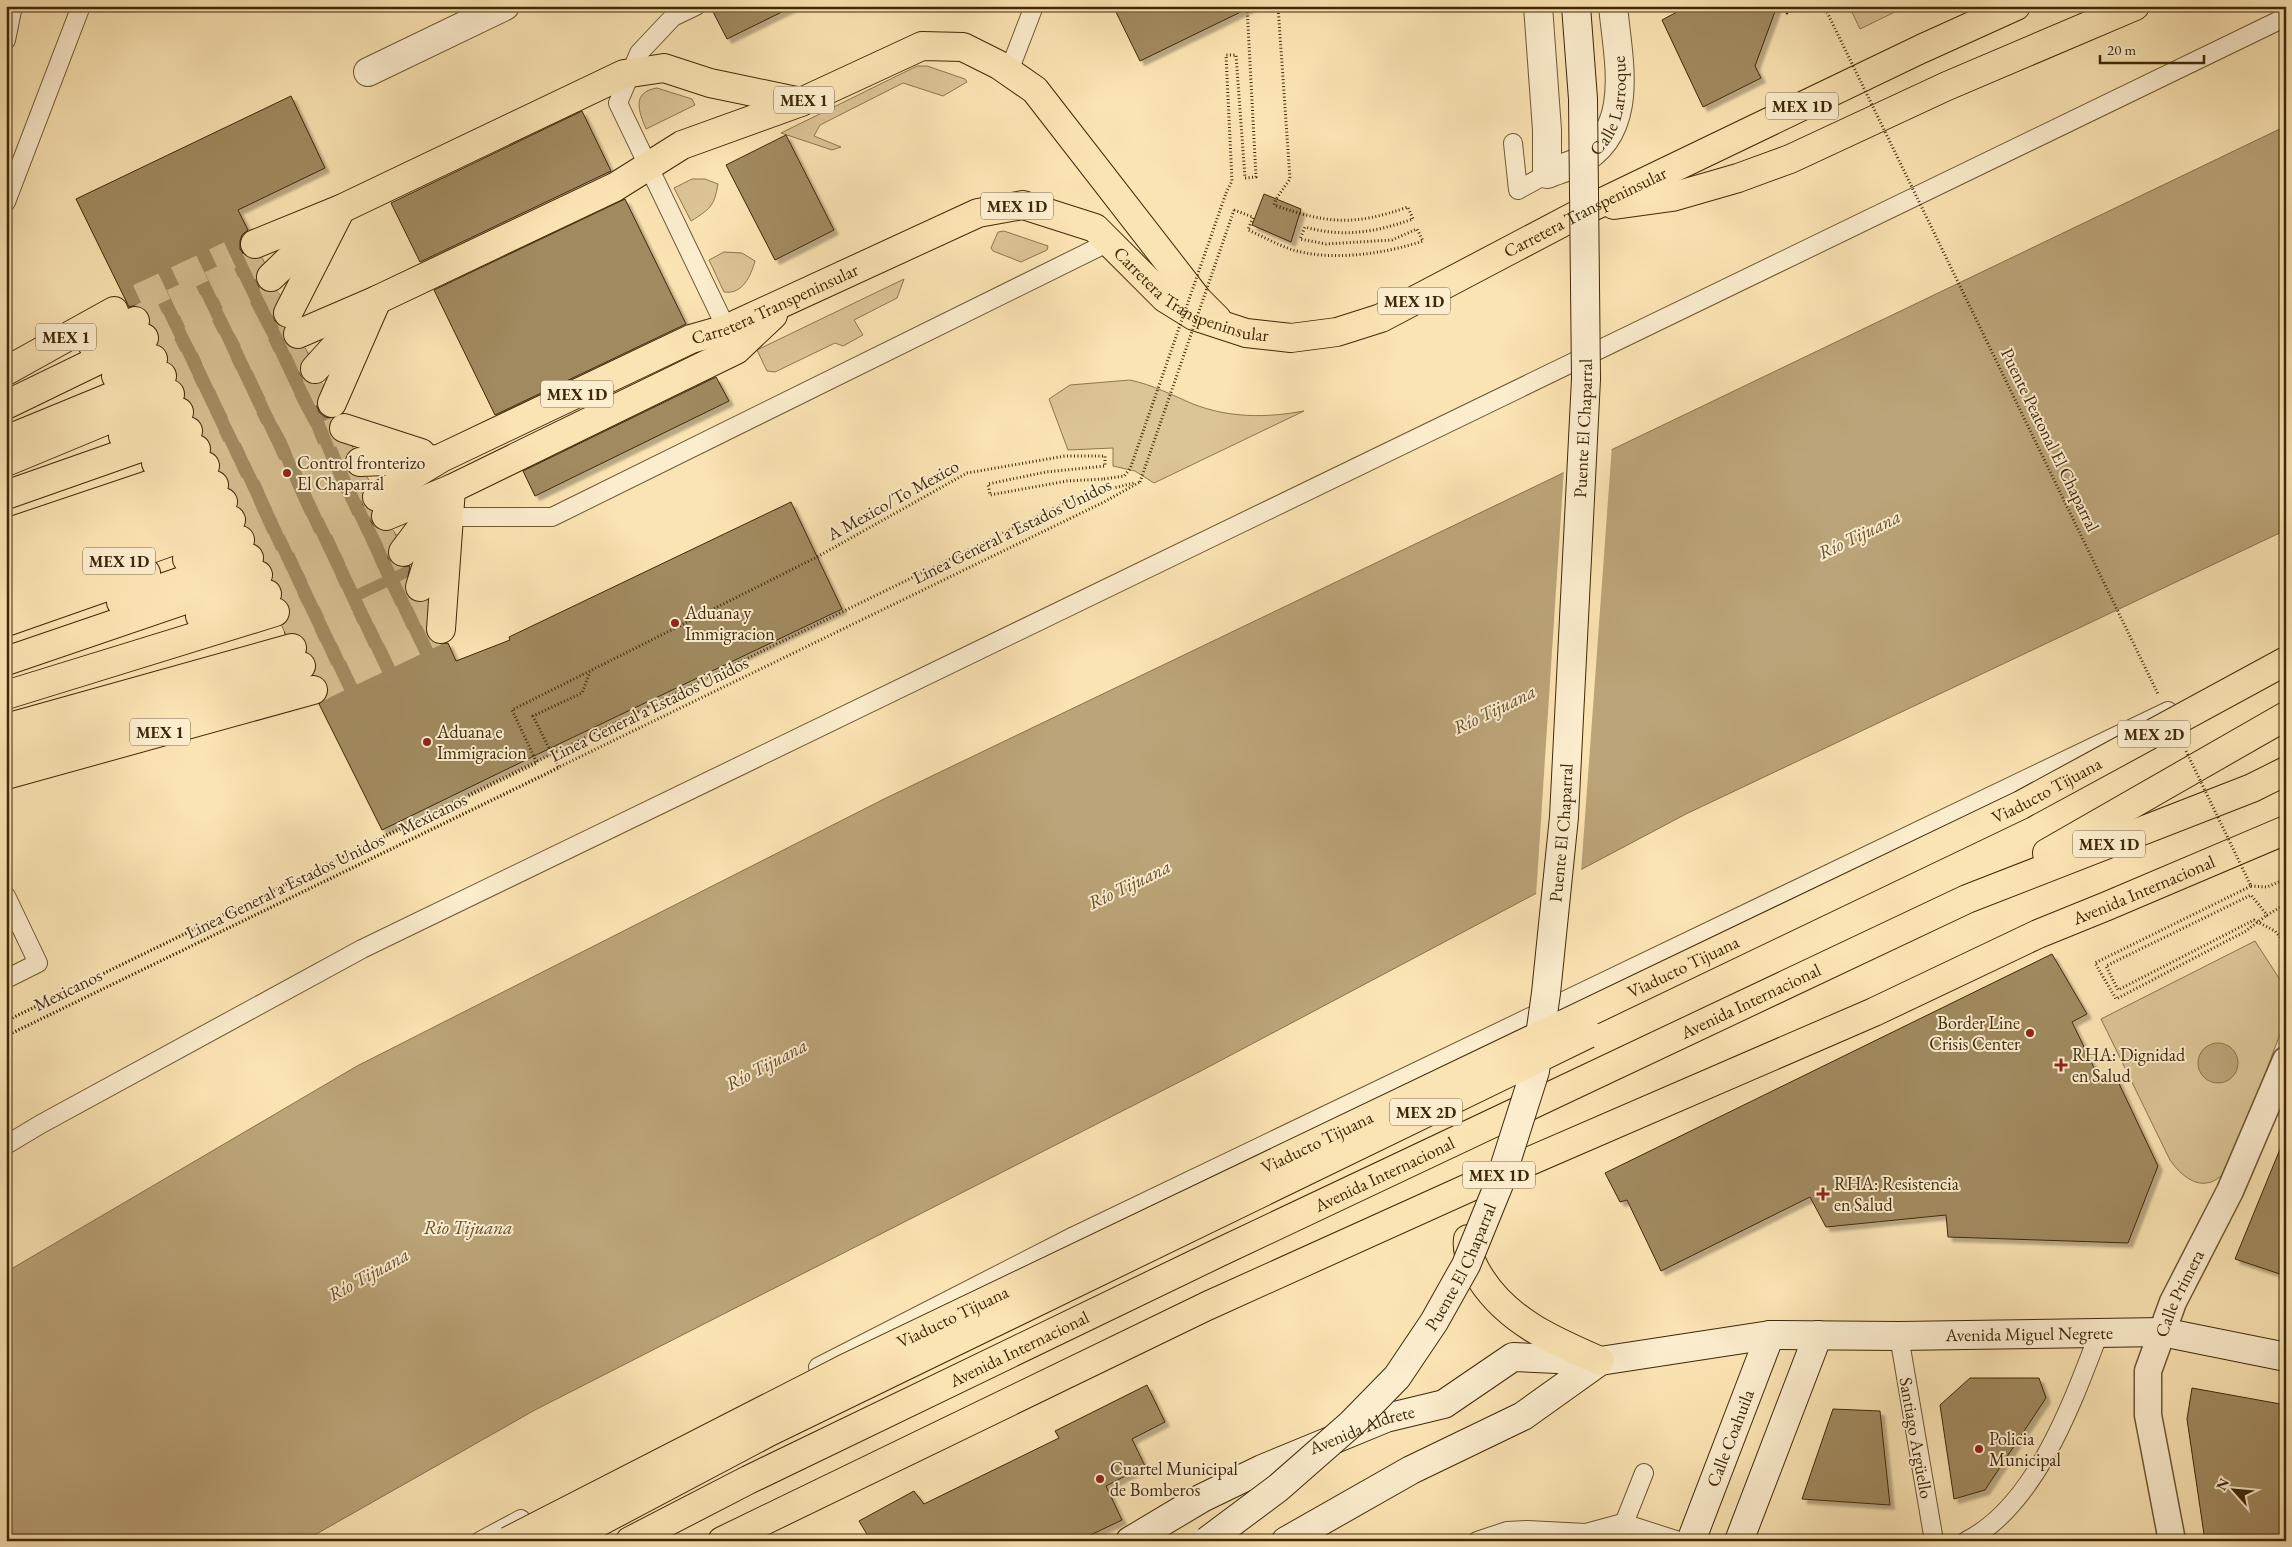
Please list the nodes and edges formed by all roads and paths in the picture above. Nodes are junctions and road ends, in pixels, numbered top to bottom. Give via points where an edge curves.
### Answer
1 (13, 6) edge
2 (80, 6) edge
3 (505, 6) edge
4 (696, 6) edge
5 (1034, 6) edge
6 (1247, 6) edge
7 (1278, 6) edge
8 (1538, 6) edge
9 (1576, 6) edge
10 (1613, 6) edge
11 (1785, 6) edge
12 (1801, 6) edge
13 (1824, 6) edge
14 (2016, 6) edge
15 (2134, 6) edge
16 (2286, 17) edge
17 (6, 40) edge
18 (1009, 71) junction
19 (368, 72) dead end
20 (631, 73) junction
21 (801, 102) junction
22 (1513, 143) dead end
23 (649, 168) junction
24 (1548, 174) junction
25 (6, 202) edge
26 (341, 209) junction
27 (1588, 209) junction
28 (1110, 242) junction
29 (377, 300) junction
30 (293, 323) junction
31 (1225, 327) junction
32 (731, 340) junction
33 (6, 371) edge
34 (6, 393) edge
35 (6, 406) edge
36 (6, 429) edge
37 (6, 440) edge
38 (439, 460) junction
39 (6, 462) edge
40 (1140, 482) junction
41 (6, 484) edge
42 (214, 485) junction
43 (451, 489) junction
44 (6, 495) edge
45 (6, 515) edge
46 (406, 523) junction
47 (6, 533) edge
48 (6, 557) edge
49 (6, 578) edge
50 (6, 601) edge
51 (6, 622) edge
52 (6, 642) edge
53 (2286, 643) edge
54 (2286, 654) edge
55 (6, 661) edge
56 (2286, 661) edge
57 (590, 671) junction
58 (2286, 677) edge
59 (6, 681) edge
60 (313, 690) tunnel mouth
61 (6, 696) edge
62 (2160, 698) dead end
63 (6, 710) edge
64 (2286, 716) edge
65 (6, 728) edge
66 (2182, 743) dead end
67 (6, 750) edge
68 (559, 768) junction
69 (2286, 772) edge
70 (6, 775) edge
71 (2021, 805) junction
72 (2286, 830) edge
73 (2286, 878) edge
74 (2251, 886) junction
75 (6, 896) edge
76 (1966, 900) junction
77 (2286, 904) edge
78 (2267, 915) junction
79 (2286, 944) edge
80 (6, 979) edge
81 (6, 1021) edge
82 (6, 1036) edge
83 (2286, 1060) edge
84 (6, 1145) edge
85 (1486, 1180) junction
86 (2162, 1332) junction
87 (2099, 1333) junction
88 (1770, 1335) junction
89 (1818, 1335) junction
90 (1899, 1336) junction
91 (2286, 1357) edge
92 (1600, 1361) junction
93 (1644, 1473) dead end
94 (1623, 1523) junction
95 (1525, 1535) edge
96 (1590, 1537) edge
97 (480, 1541) edge
98 (508, 1541) edge
99 (563, 1541) edge
100 (630, 1541) edge
101 (722, 1541) edge
102 (1130, 1541) edge
103 (1207, 1541) edge
104 (1286, 1541) edge
105 (1477, 1541) edge
106 (1617, 1541) edge
107 (1679, 1541) edge
108 (1691, 1541) edge
109 (1739, 1541) edge
110 (1934, 1541) edge
111 (1966, 1541) edge
112 (2172, 1541) edge

1 - 17 lane
2 - 25 lane
3 - 19 main road
4 - 20 lane via 673,17 639,52
5 - 18 lane
6 - 57 path, A Mexico/To Mexico, bridge via 1256,177 1244,178 1236,55 1226,55 1232,182 1130,469 1124,476 1067,481 990,495 988,484 1046,472 1105,466 1105,456 1065,456 967,473 817,557
7 - 40 path, bridge via 1290,179 1274,205 1331,220 1378,218 1408,207 1413,219 1381,230 1350,233 1305,227 1300,239 1326,244 1392,240 1417,229 1423,241 1395,250 1351,256 1291,249 1248,230 1253,218 1234,210
8 - 24 main road
9 - 103 main road, Puente El Chaparral, bridge via 1583,99 1586,378 1564,817 1536,1071 1498,1184 1466,1265 1434,1322 1396,1377 1352,1424 1278,1488
10 - 24 main road, Calle Larroque via 1620,89 1612,126 1598,147 1578,162
11 - 12 path via 1787,13
13 - 62 path, Puente Peatonal El Chaparral, bridge
14 - 27 highway, Carretera Transpeninsular / MEX 1D
15 - 27 highway via 1738,178 1672,197
16 - 84 lane via 362,949
18 - 21 highway, MEX 1 via 963,47 922,46
18 - 31 highway, MEX 1 via 1035,90 1198,300
20 - 21 highway, MEX 1 via 664,68 710,83
20 - 23 lane via 618,103
20 - 26 highway, MEX 1
21 - 23 highway, MEX 1 via 682,145
22 - 24 lane, Calle Larroque via 1518,190
23 - 29 highway, MEX 1
23 - 32 lane
26 - 30 highway, MEX 1
26 - 30 highway, MEX 1
26 - 30 highway
27 - 31 highway, Carretera Transpeninsular / MEX 1D via 1372,321 1337,332 1291,338
28 - 31 highway, Carretera Transpeninsular / MEX 1D via 1165,298 1194,316
28 - 32 highway, Carretera Transpeninsular / MEX 1D via 1095,228 1023,205 978,213 788,300
28 - 46 lane via 552,517
29 - 30 highway, MEX 1
29 - 30 highway, MEX 1
29 - 30 highway
32 - 38 highway, Carretera Transpeninsular / MEX 1D via 691,339
32 - 43 highway
33 - 42 highway, MEX 1
34 - 42 highway, MEX 1
35 - 42 highway, MEX 1
36 - 42 highway
37 - 42 highway
38 - 46 highway
38 - 46 highway
38 - 46 highway, Carretera Transpeninsular / MEX 1D
39 - 42 highway
40 - 68 path, Linea General a Estados Unidos, bridge
40 - 81 path, bridge via 1077,497
41 - 42 highway
42 - 44 highway
42 - 45 highway
42 - 47 highway
42 - 48 highway
42 - 49 highway
42 - 50 highway, MEX 1D
42 - 51 highway
42 - 52 highway
42 - 55 highway
42 - 59 highway
42 - 61 highway
42 - 63 highway
42 - 65 highway, MEX 1
42 - 67 highway, MEX 1
43 - 46 highway
43 - 46 highway
53 - 71 highway, bridge
54 - 97 lane via 1074,1236
56 - 71 highway, Viaducto Tijuana / MEX 2D, bridge
57 - 68 path via 582,693 532,716
57 - 81 path via 512,710 537,762
58 - 99 highway, Viaducto Tijuana / MEX 2D, bridge via 2042,813 768,1432
60 - 70 highway, MEX 1
64 - 76 highway
66 - 74 path, bridge
68 - 82 path, Linea General a Estados Unidos, bridge
69 - 76 highway, Avenida Internacional / MEX 1D
71 - 98 highway, Viaducto Tijuana / MEX 2D, bridge via 853,1365
72 - 85 highway, Avenida Internacional / MEX 1D via 2038,934 1874,1012
73 - 74 path via 2267,887
74 - 78 path, bridge via 2095,963 2116,999 2246,931
75 - 80 lane via 38,963
76 - 100 highway, Avenida Internacional / MEX 1D via 1192,1266 748,1480
77 - 78 path
78 - 79 path via 2251,895 2106,966 2118,990 2254,920 2275,930
83 - 86 street, Calle Primera via 2230,1191 2173,1302
85 - 92 highway via 1468,1242 1472,1266 1492,1297 1512,1314 1547,1338
85 - 101 highway, Avenida Internacional / MEX 1D via 1207,1306
86 - 87 main road, Avenida Miguel Negrete
86 - 91 main road, Avenida Miguel Negrete
86 - 112 street, Calle Primera via 2148,1371 2148,1415
87 - 90 main road, Avenida Miguel Negrete
87 - 111 lane via 2076,1394 2041,1465 1995,1520
88 - 89 main road, Avenida Miguel Negrete
88 - 92 main road, Avenida Aldrete
88 - 108 main road, Calle Coahuila
89 - 90 main road, Avenida Miguel Negrete
89 - 109 main road
90 - 110 lane, Santiago Argüello
92 - 102 main road, Avenida Aldrete via 1513,1357 1444,1404 1386,1418 1262,1469 1202,1498
92 - 104 main road, Avenida Aldrete via 1523,1416 1411,1470
93 - 94 lane
94 - 96 lane
94 - 106 lane
94 - 107 lane
95 - 96 lane
95 - 105 lane via 1507,1532

